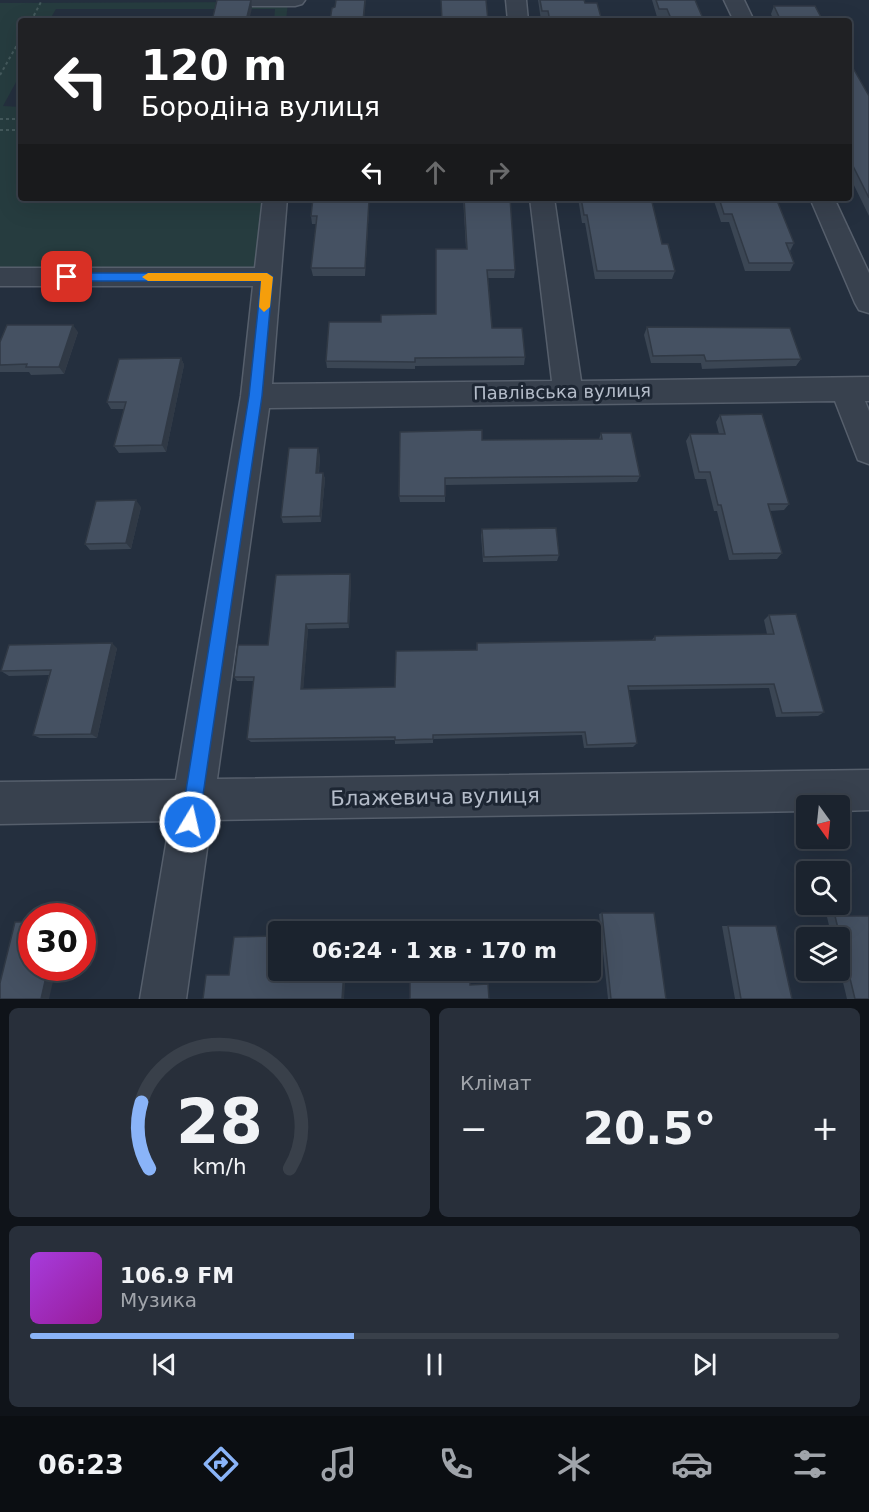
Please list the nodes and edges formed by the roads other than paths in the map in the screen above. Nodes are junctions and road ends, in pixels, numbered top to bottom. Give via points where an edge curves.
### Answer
1 (252, 0) edge
2 (295, 0) edge
3 (516, 0) edge
4 (734, 0) edge
5 (292, 18) edge
6 (518, 18) edge
7 (743, 18) edge
8 (275, 201) edge
9 (542, 201) edge
10 (823, 201) edge
11 (0, 277) edge
12 (267, 277) junction
13 (869, 303) edge
14 (857, 389) edge
15 (568, 392) junction
16 (255, 396) junction
17 (869, 451) edge
18 (869, 790) edge
19 (193, 800) junction
20 (0, 803) edge
21 (163, 999) edge

1 - 2 street
2 - 5 street
3 - 6 street
4 - 7 street
8 - 12 street
9 - 15 street
10 - 13 street
11 - 12 street
12 - 16 street
14 - 15 street, Павлівська вулиця
14 - 17 street
15 - 16 street, Павлівська вулиця
16 - 19 street
18 - 19 street, Блажевича вулиця
19 - 20 street, Блажевича вулиця
19 - 21 street

